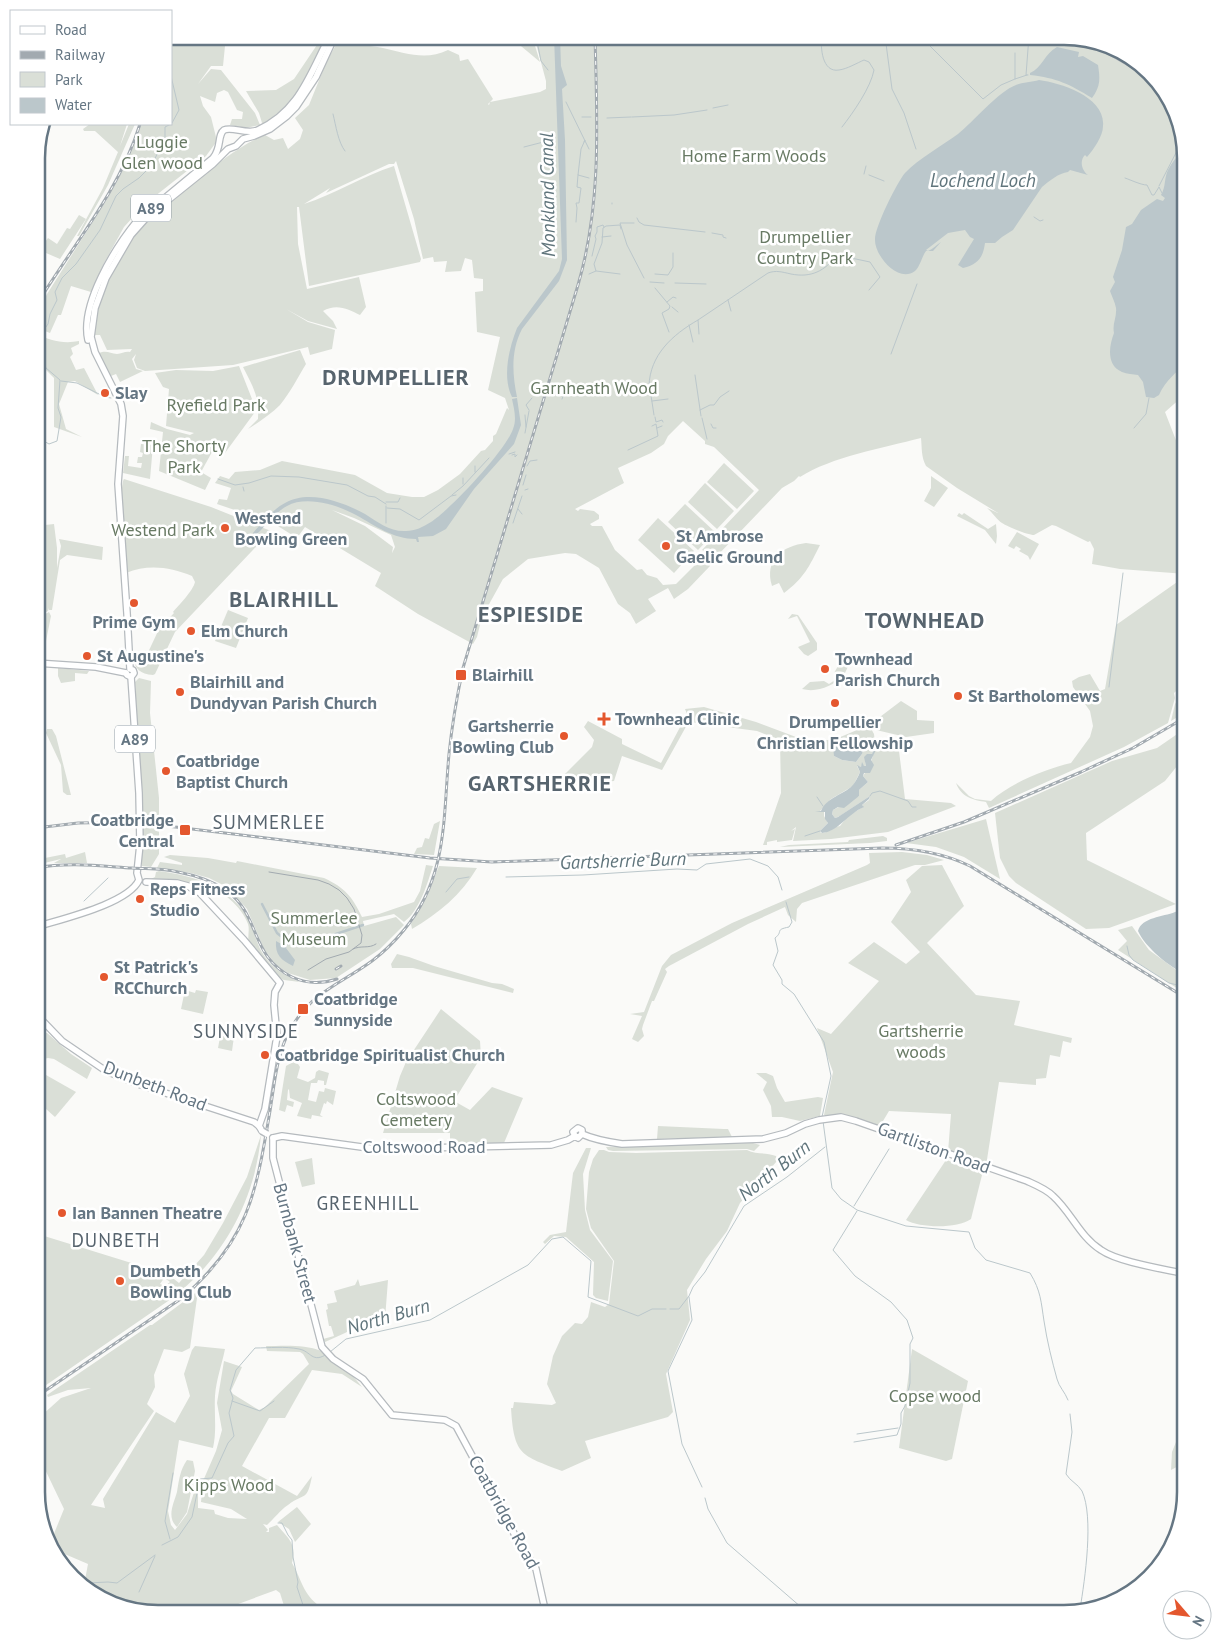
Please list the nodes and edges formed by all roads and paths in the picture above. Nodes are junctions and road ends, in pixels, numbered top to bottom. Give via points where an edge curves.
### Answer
1 (327, 45) edge
2 (330, 45) edge
3 (321, 62) junction
4 (234, 130) junction
5 (239, 143) junction
6 (220, 144) junction
7 (228, 149) junction
8 (89, 338) junction
9 (45, 664) edge
10 (129, 673) junction
11 (142, 881) junction
12 (45, 924) edge
13 (45, 1023) edge
14 (265, 1132) junction
15 (652, 1143) joint
16 (1177, 1272) edge
17 (445, 1420) joint
18 (544, 1605) edge

1 - 3 main road, A89
2 - 3 main road, A89
3 - 4 main road, A89 via 283,114 252,132
3 - 5 main road, A89 via 302,100 287,116
4 - 5 main road
4 - 6 main road, A89 via 220,134
5 - 7 main road, A89
6 - 7 main road
6 - 8 main road, A89 via 213,158 144,213 126,234 97,286 88,318
7 - 8 main road, A89 via 146,217 131,235 100,292
8 - 10 main road, A89 via 121,404 123,416 118,484
9 - 10 main road
10 - 11 main road, A89
11 - 12 main road via 137,889 92,910
11 - 14 main road, Burnbank Street via 177,883 200,893 280,983 274,1005 277,1032 274,1062 262,1121
13 - 14 main road, Dunbeth Road via 59,1038 106,1071 254,1122
14 - 15 main road, Coltswood Road via 360,1148 391,1149 552,1145 582,1134 622,1144
14 - 17 main road, Burnbank Street via 322,1347 363,1379 392,1415
15 - 16 main road, Gartliston Road via 763,1139 826,1119 841,1118 878,1127 1045,1189 1101,1250
17 - 18 main road, Coatbridge Road via 459,1430 536,1569

